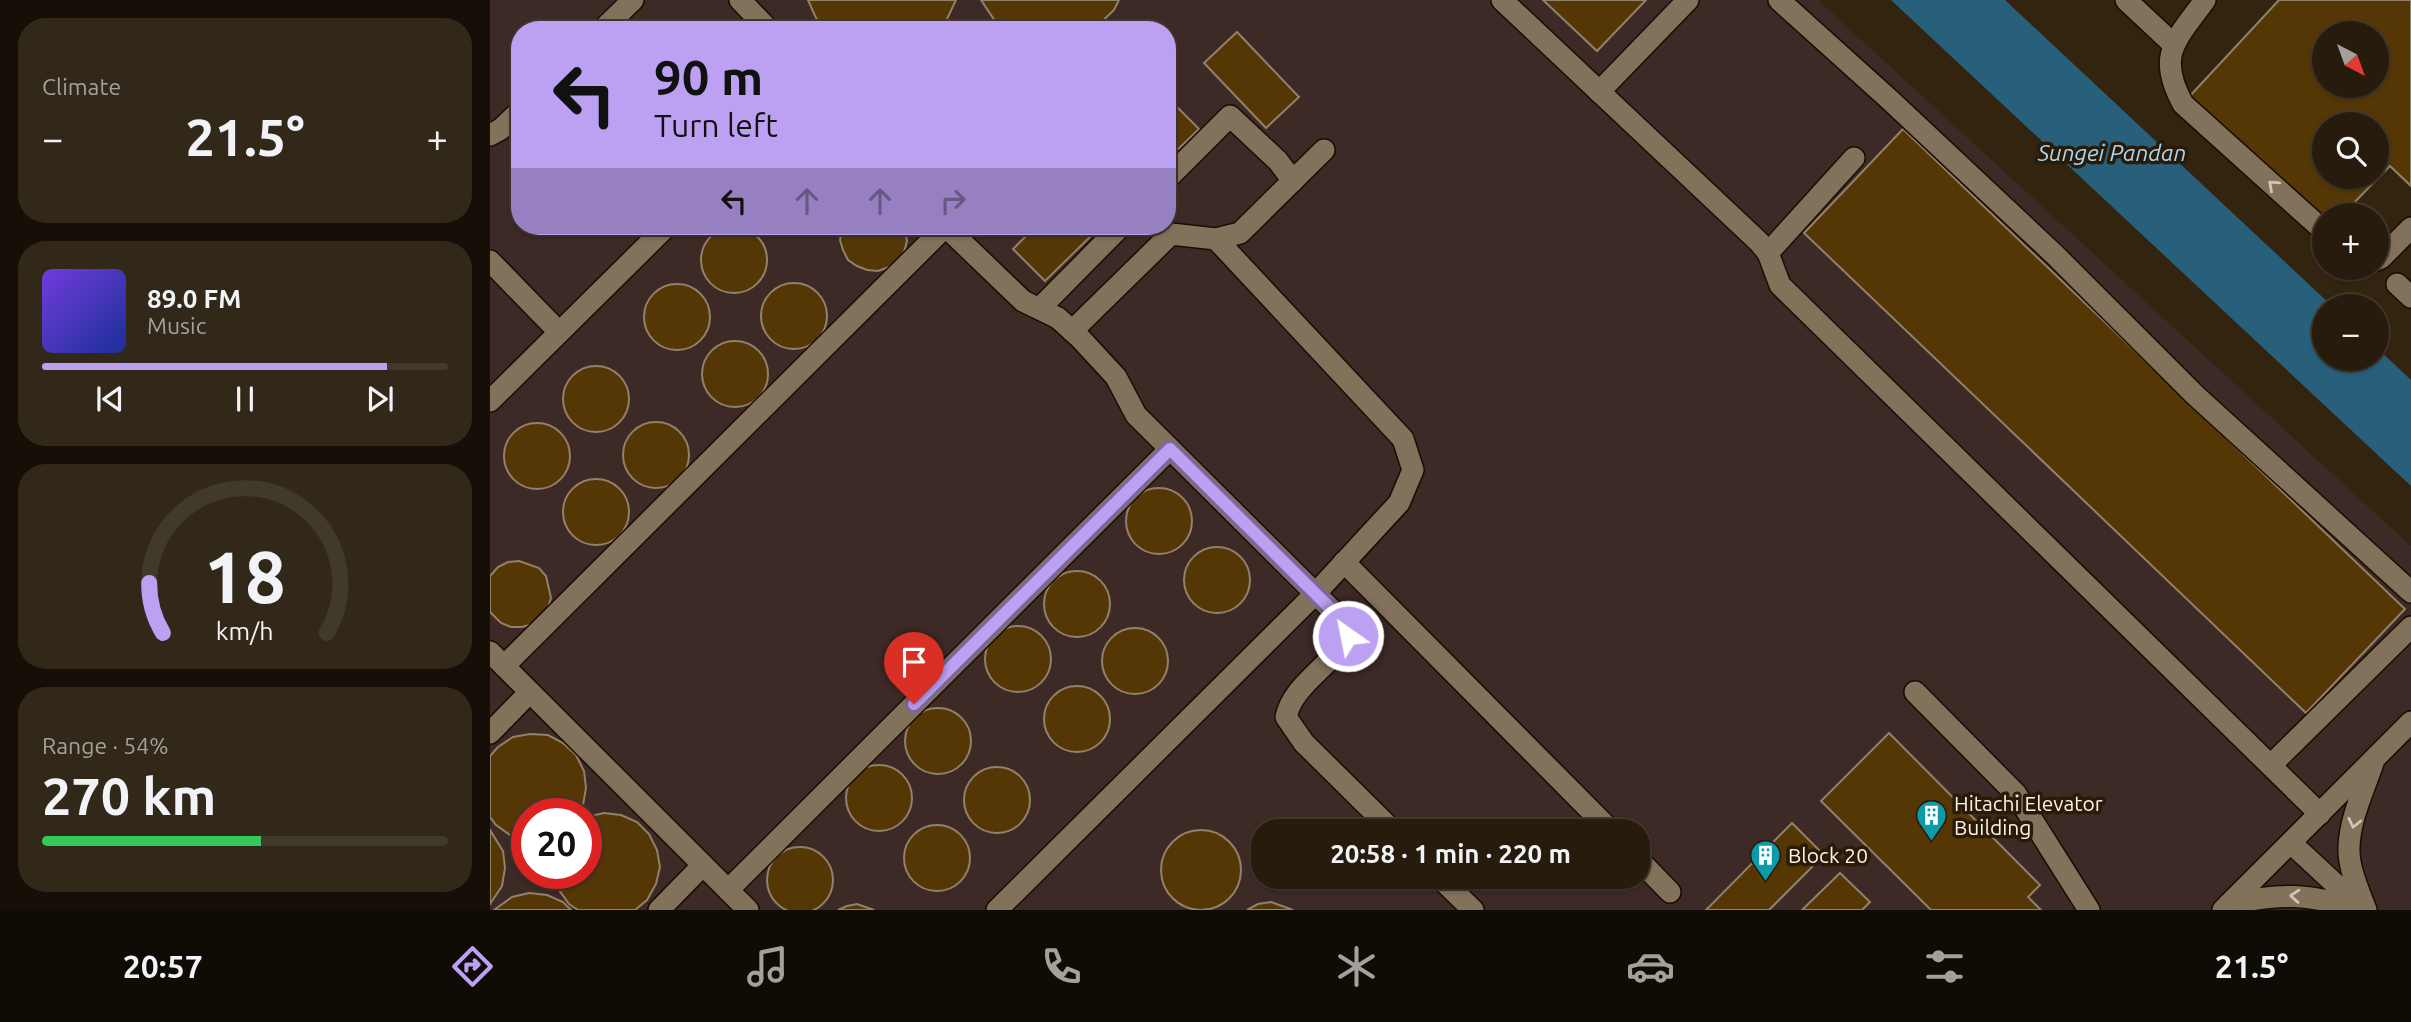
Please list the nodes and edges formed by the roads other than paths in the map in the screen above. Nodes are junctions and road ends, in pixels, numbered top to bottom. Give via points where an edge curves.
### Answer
1 (633, 0) edge
2 (740, 0) edge
3 (1502, 0) edge
4 (1688, 0) edge
5 (1780, 0) edge
6 (2126, 0) edge
7 (2206, 0) edge
8 (612, 21) edge
9 (760, 21) edge
10 (2173, 44) junction
11 (1599, 92) junction
12 (511, 120) edge
13 (490, 135) edge
14 (1324, 150) dead end
15 (1854, 158) dead end
16 (1176, 170) edge
17 (1293, 181) junction
18 (2312, 220) edge
19 (2411, 228) edge
20 (658, 235) edge
21 (937, 235) edge
22 (955, 235) edge
23 (1112, 235) edge
24 (1170, 235) edge
25 (1176, 235) edge
26 (1216, 239) junction
27 (2389, 250) edge
28 (1768, 253) junction
29 (490, 261) edge
30 (1040, 308) junction
31 (1072, 331) junction
32 (559, 332) junction
33 (490, 401) edge
34 (1170, 449) junction
35 (1344, 562) junction
36 (2411, 592) edge
37 (1315, 594) junction
38 (2411, 627) edge
39 (497, 659) edge
40 (530, 692) junction
41 (1916, 692) dead end
42 (2411, 722) edge
43 (490, 733) edge
44 (2375, 758) junction
45 (2271, 765) junction
46 (2320, 814) junction
47 (1381, 819) edge
48 (1599, 819) edge
49 (2291, 844) junction
50 (703, 865) junction
51 (1650, 871) edge
52 (1451, 889) edge
53 (728, 890) junction
54 (1671, 892) dead end
55 (2226, 907) edge
56 (659, 910) edge
57 (748, 910) edge
58 (997, 910) edge
59 (1473, 910) edge
60 (2089, 910) edge
61 (2363, 910) edge

1 - 8 street
2 - 9 street
3 - 11 street
4 - 11 street
5 - 36 street via 2045,246 2195,395
6 - 10 street
7 - 10 street
18 -> 10 street via 2183,104 2169,69
11 - 28 street
12 - 13 street
14 - 17 street
15 - 28 street
16 - 17 street via 1230,116
17 - 26 street via 1240,233
19 - 27 street
20 - 32 street
21 - 39 street
22 - 30 street via 1023,301
23 - 30 street
24 - 31 street
25 - 26 street
26 - 35 street via 1403,439 1413,470 1399,503
28 - 45 street via 1780,285
29 - 32 street
30 - 31 street
31 - 34 street via 1116,377 1136,415
32 - 33 street
34 - 37 street
34 - 53 street
35 - 37 street
35 - 48 street
37 - 47 street via 1344,622 1348,636 1289,702 1286,718 1304,743
37 - 58 street
38 - 45 street
39 - 40 street
40 - 43 street
40 - 50 street
41 - 60 street via 2016,794
42 - 44 street
44 - 46 street
44 -> 61 street via 2349,848
45 - 46 street
46 - 49 street
49 - 55 street
49 - 61 street
50 - 53 street
50 - 56 street
51 - 54 street
52 - 59 street
53 - 57 street
61 -> 55 street via 2283,895

